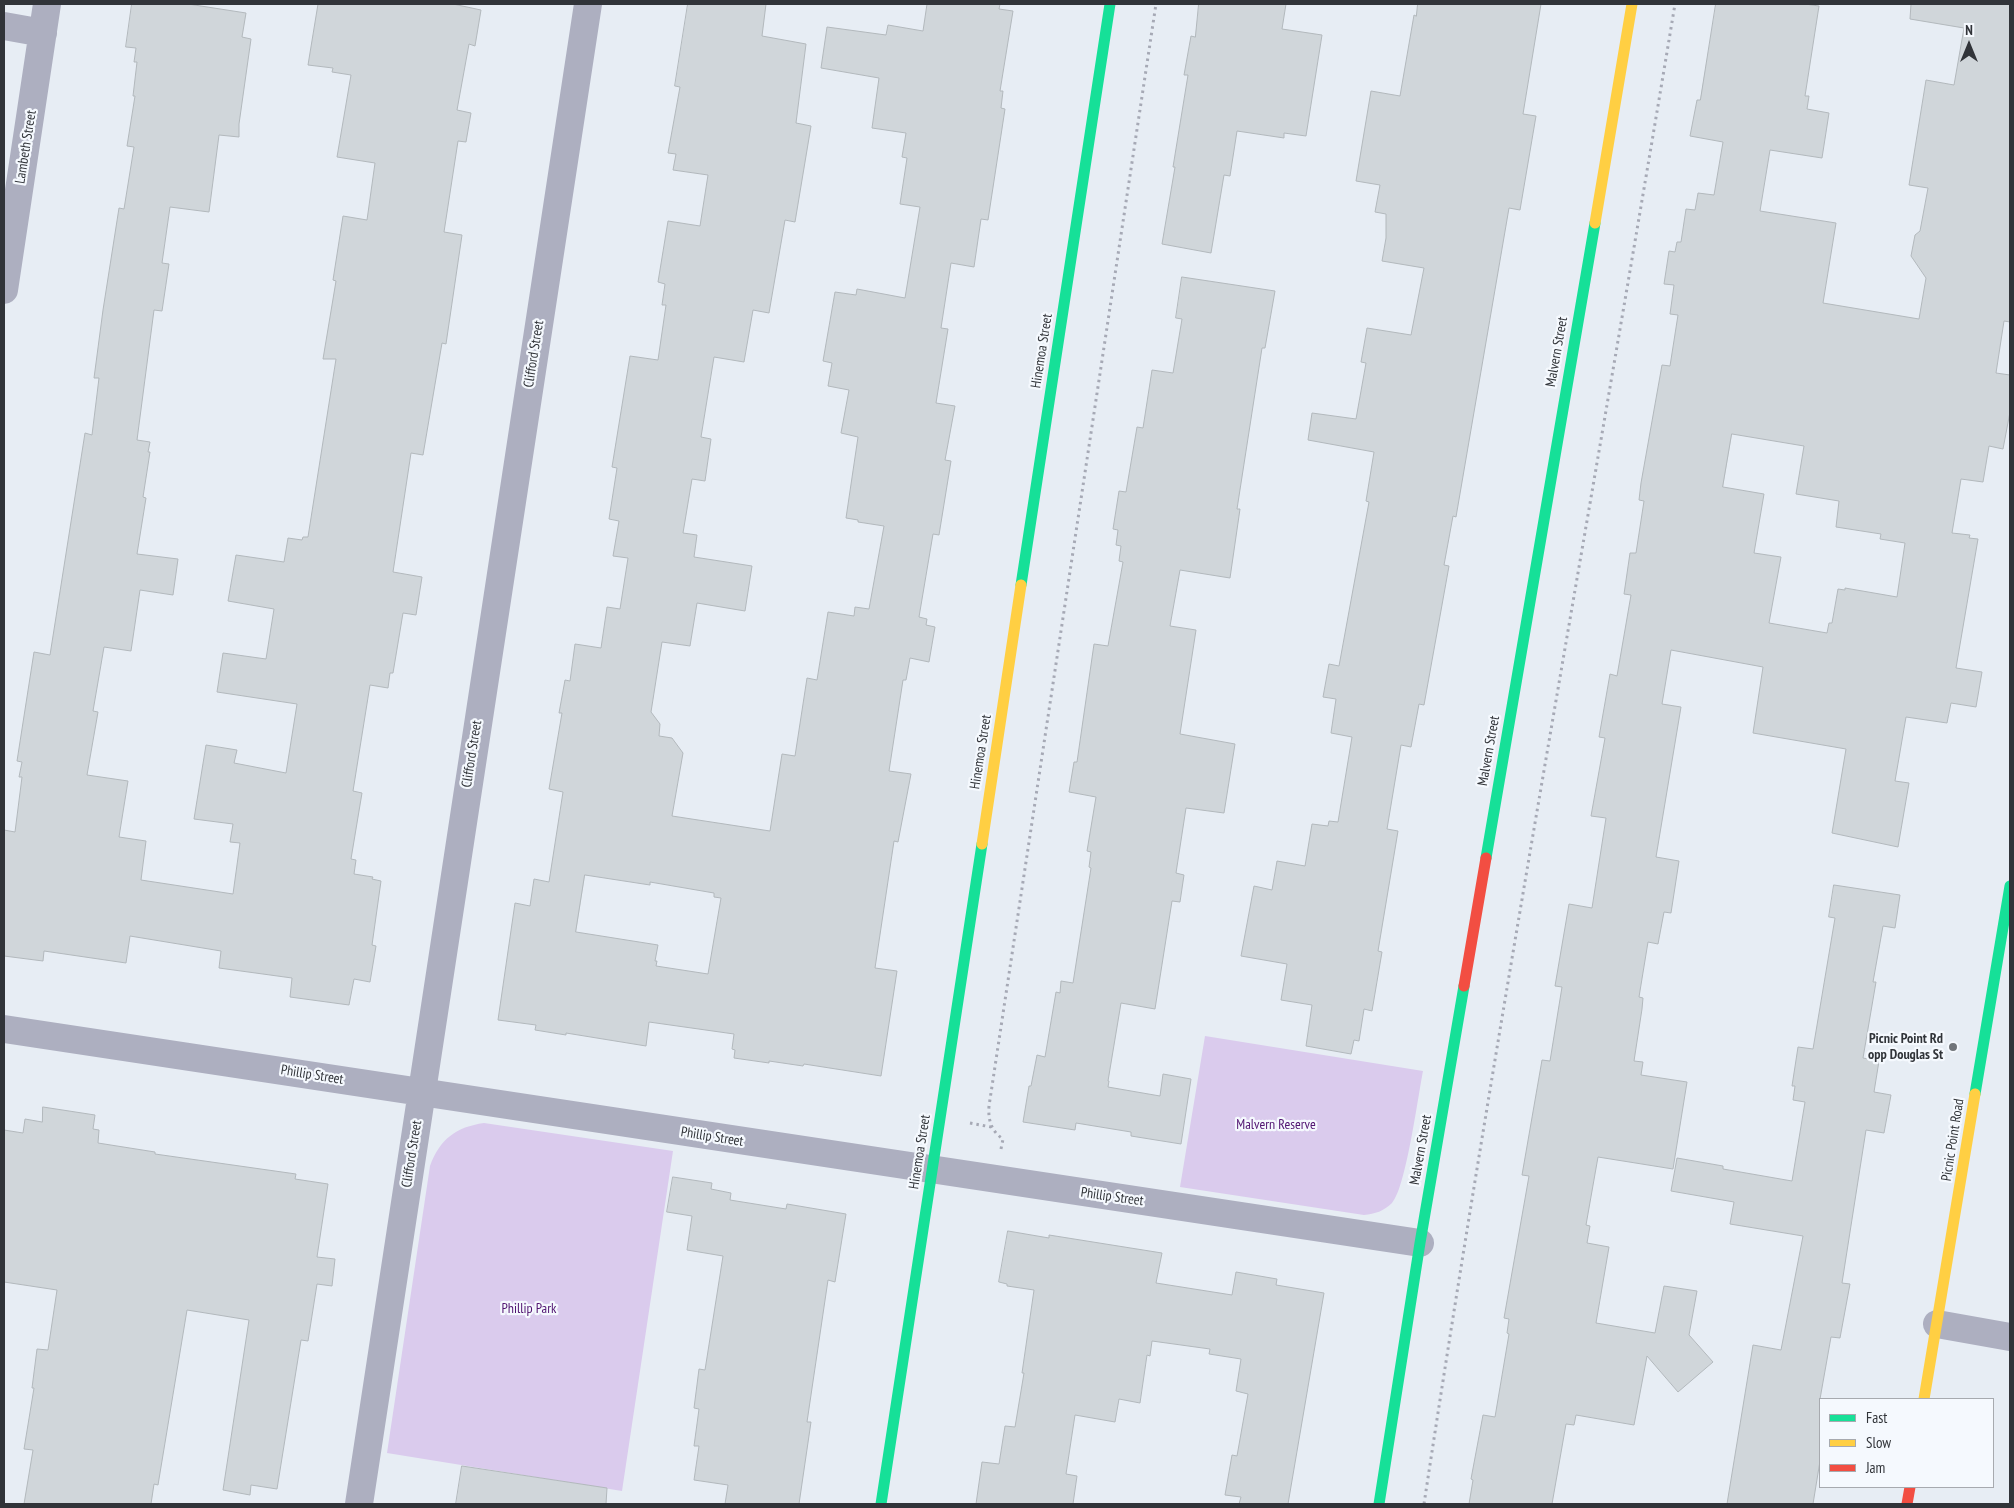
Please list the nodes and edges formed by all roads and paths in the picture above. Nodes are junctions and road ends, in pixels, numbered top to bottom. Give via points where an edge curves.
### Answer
1 (47, 4) edge
2 (588, 4) edge
3 (1110, 4) edge
4 (1156, 4) edge
5 (1632, 4) edge
6 (1675, 4) edge
7 (4, 26) edge
8 (43, 32) junction
9 (4, 290) edge
10 (2010, 886) edge
11 (4, 1029) edge
12 (422, 1092) junction
13 (1001, 1153) dead end
14 (933, 1170) junction
15 (1420, 1243) junction
16 (1937, 1324) junction
17 (2010, 1337) edge
18 (1924, 1398) edge
19 (1910, 1488) edge
20 (359, 1504) edge
21 (881, 1504) edge
22 (1379, 1504) edge
23 (1424, 1504) edge
24 (1907, 1504) edge

1 - 8 street, Lambeth Street
2 - 12 street, Clifford Street
3 - 14 street, Hinemoa Street
4 - 13 path via 990,1100 990,1123 1003,1139
5 - 15 street, Malvern Street
6 - 23 path via 1459,1273
7 - 8 street
8 - 9 street, Lambeth Street
10 - 16 street, Picnic Point Road
11 - 12 street, Phillip Street
12 - 14 street, Phillip Street
12 - 20 street, Clifford Street
14 - 15 street, Phillip Street
14 - 21 street, Hinemoa Street
15 - 22 street, Malvern Street
16 - 17 street
16 - 18 street, Picnic Point Road
19 - 24 street

